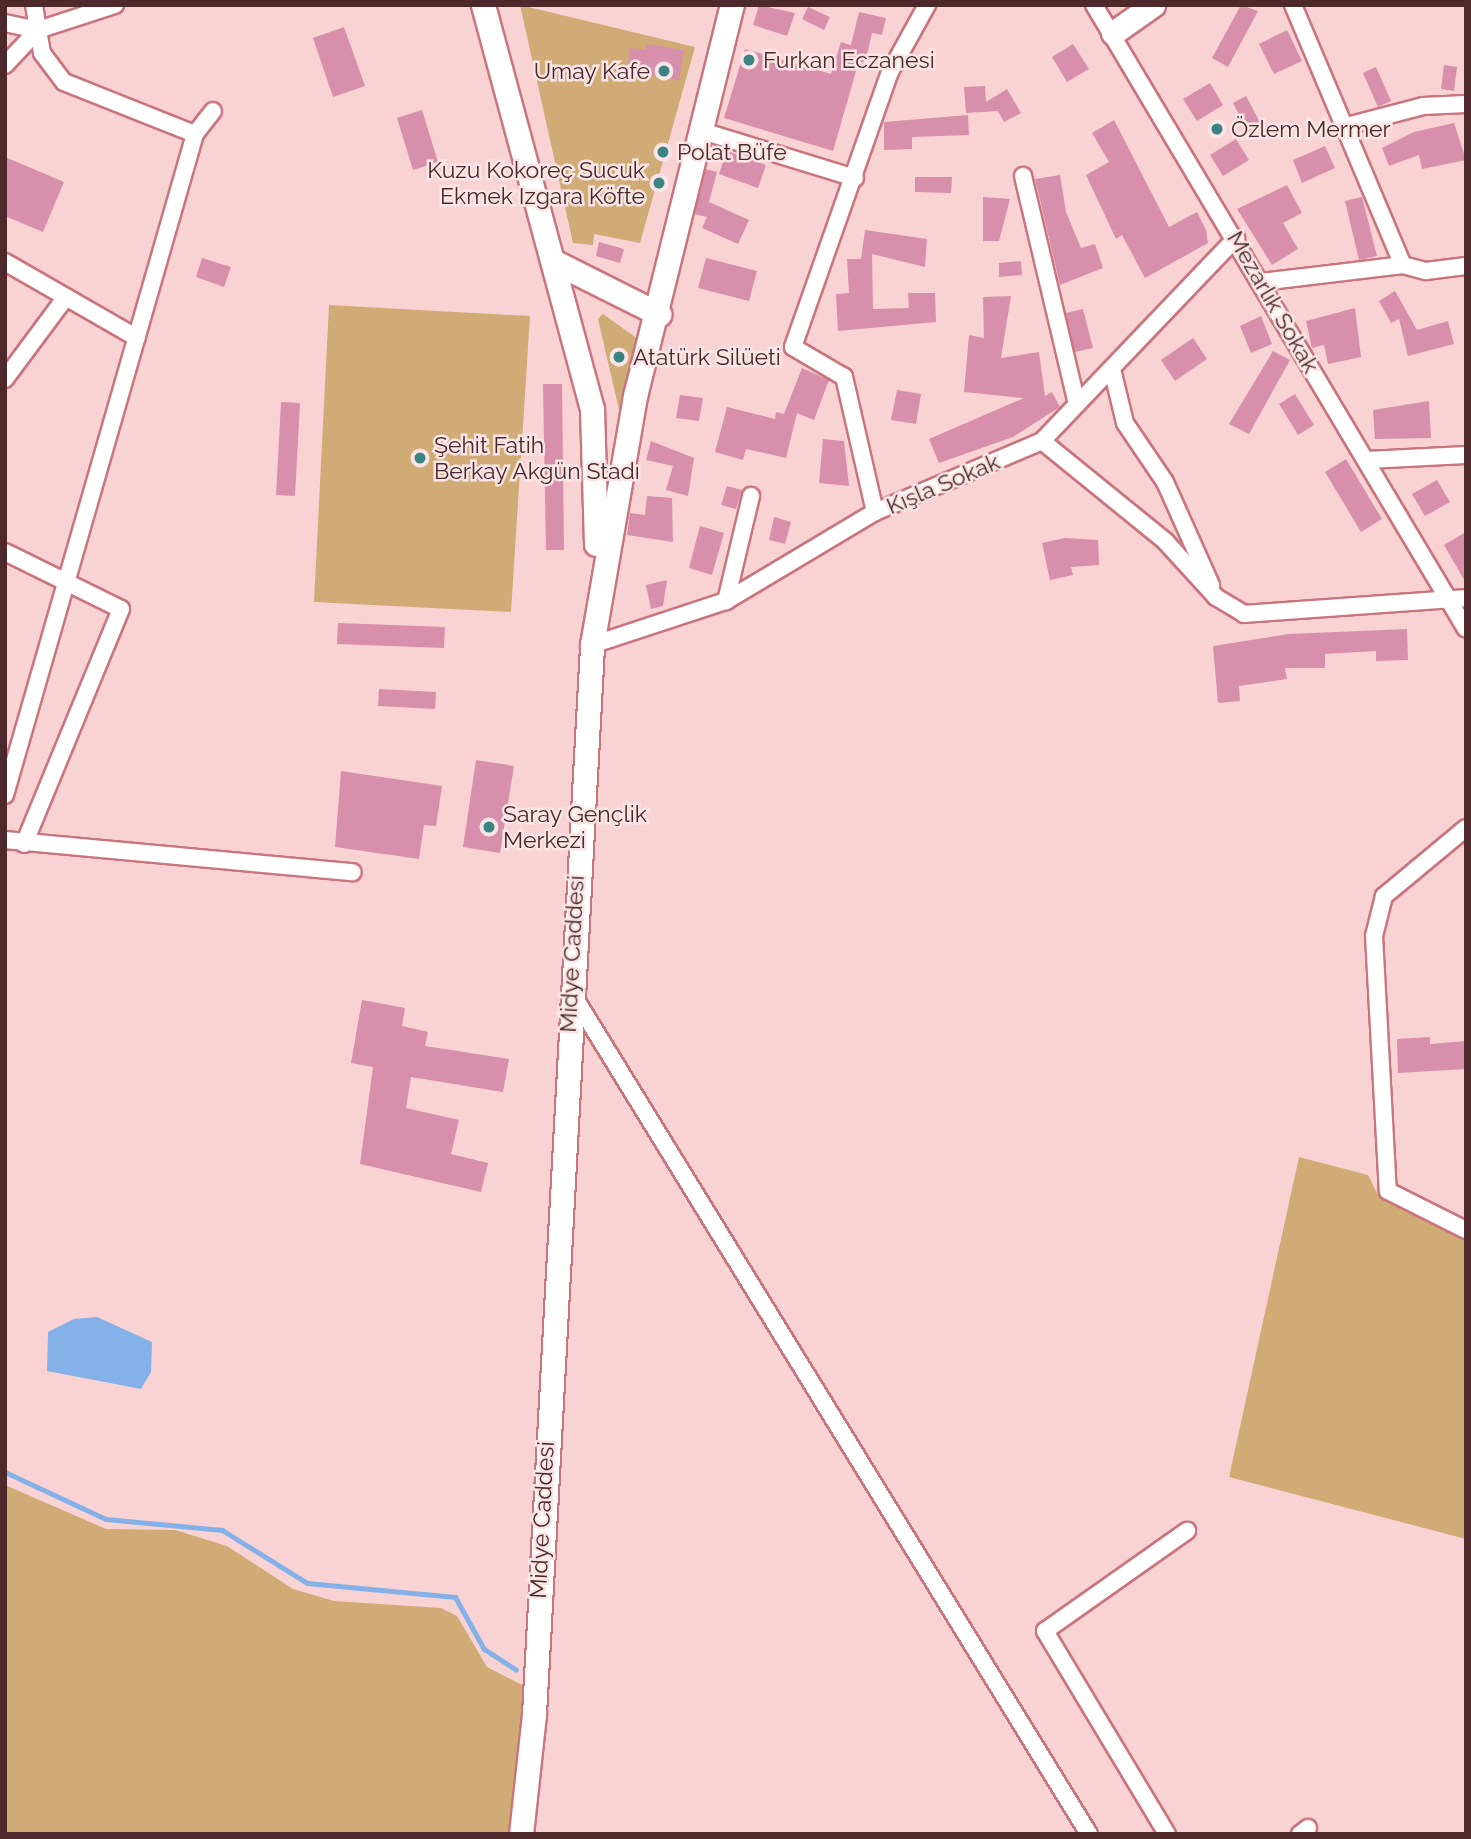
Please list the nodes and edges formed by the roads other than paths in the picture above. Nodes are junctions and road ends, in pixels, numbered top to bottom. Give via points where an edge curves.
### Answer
1 (34, 5) edge
2 (115, 5) edge
3 (484, 5) edge
4 (732, 5) edge
5 (927, 5) edge
6 (1094, 5) edge
7 (1153, 5) edge
8 (1293, 5) edge
9 (5, 23) edge
10 (38, 30) junction
11 (1113, 33) junction
12 (5, 65) edge
13 (1466, 104) edge
14 (213, 111) dead end
15 (1343, 127) junction
16 (702, 131) junction
17 (195, 134) junction
18 (1023, 176) dead end
19 (855, 178) junction
20 (1236, 239) junction
21 (553, 261) junction
22 (5, 262) edge
23 (1403, 265) junction
24 (1466, 266) edge
25 (1261, 282) junction
26 (66, 297) junction
27 (659, 314) junction
28 (136, 338) junction
29 (1113, 373) junction
30 (5, 379) edge
31 (1077, 404) junction
32 (1042, 441) junction
33 (1466, 455) edge
34 (1367, 460) junction
35 (751, 496) dead end
36 (876, 512) junction
37 (5, 552) edge
38 (66, 582) junction
39 (1216, 597) junction
40 (597, 598) junction
41 (1466, 598) edge
42 (726, 601) junction
43 (1447, 601) junction
44 (1466, 629) edge
45 (592, 645) junction
46 (5, 795) edge
47 (1466, 828) edge
48 (5, 840) edge
49 (24, 844) junction
50 (353, 873) dead end
51 (570, 990) junction
52 (1466, 1230) edge
53 (1187, 1531) dead end
54 (521, 1834) edge
55 (1089, 1834) edge
56 (1167, 1834) edge

1 - 10 street
2 - 10 street
3 - 21 main road
4 - 16 main road, Midye Caddesi
5 - 19 street via 890,72
6 - 11 street, Mezarlık Sokak
7 - 11 main road
8 - 15 street
9 - 10 street
10 - 12 street
10 - 17 street via 42,53 64,82
11 - 20 street, Mezarlık Sokak
13 - 15 street via 1423,106
14 - 17 street
15 - 23 street
16 - 19 street
16 - 27 main road, Midye Caddesi
17 - 28 street
18 - 31 street
19 - 36 street via 793,347 844,377
20 - 25 street, Mezarlık Sokak
20 - 29 street, Kışla Sokak
21 - 27 main road
21 - 40 main road via 592,409
22 - 26 street
23 - 24 street via 1426,271
23 - 25 street
25 - 34 street, Mezarlık Sokak
26 - 28 street
26 - 30 street
27 - 40 main road, Midye Caddesi via 617,477
28 - 38 street
29 - 31 street, Kışla Sokak
29 - 39 street via 1125,424 1166,482
31 - 32 street, Kışla Sokak
32 - 36 street, Kışla Sokak
32 - 39 street via 1165,541
33 - 34 street
34 - 43 street, Mezarlık Sokak
35 - 42 street
36 - 42 street, Kışla Sokak
37 - 38 street
38 - 46 street
38 - 49 street via 121,609
39 - 43 street via 1244,614
40 - 45 main road, Midye Caddesi
41 - 43 street
42 - 45 street, Kışla Sokak
43 - 44 street, Mezarlık Sokak
45 - 51 main road, Midye Caddesi
47 - 52 street via 1384,895 1374,936 1388,1191
48 - 49 street
49 - 50 street
51 - 54 main road, Midye Caddesi via 534,1714
51 - 55 street
53 - 56 street via 1045,1631

